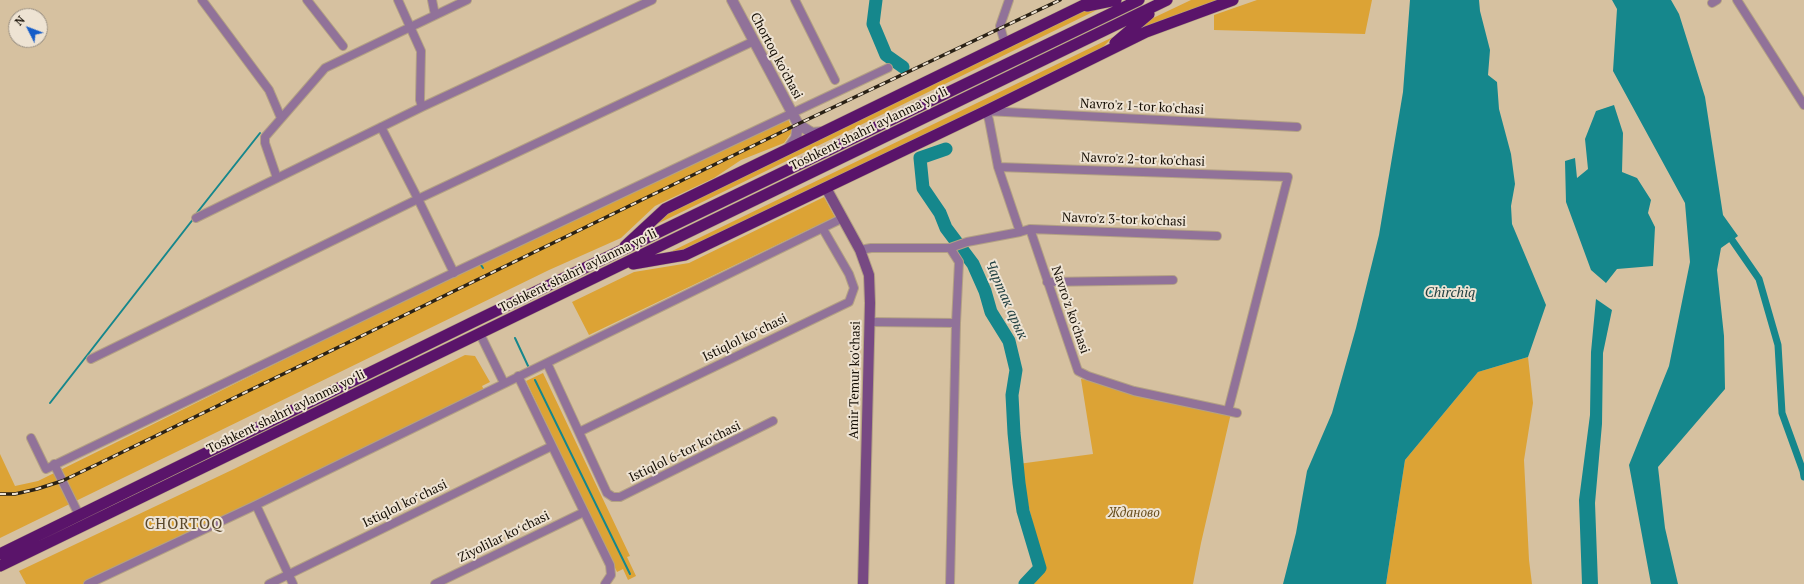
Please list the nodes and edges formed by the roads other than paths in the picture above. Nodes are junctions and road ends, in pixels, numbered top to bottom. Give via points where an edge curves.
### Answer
1 (202, 0) edge
2 (307, 0) edge
3 (398, 0) edge
4 (432, 0) edge
5 (467, 0) edge
6 (652, 0) edge
7 (732, 0) edge
8 (795, 0) edge
9 (1009, 0) edge
10 (1094, 0) edge
11 (1116, 0) edge
12 (1139, 0) edge
13 (1233, 0) edge
14 (1737, 0) edge
15 (1165, 1) edge
16 (1079, 8) junction
17 (435, 15) junction
18 (410, 26) junction
19 (754, 41) junction
20 (1005, 44) junction
21 (343, 46) dead end
22 (1101, 55) junction
23 (888, 68) dead end
24 (835, 80) dead end
25 (1804, 105) edge
26 (422, 107) junction
27 (986, 111) junction
28 (792, 114) junction
29 (281, 118) junction
30 (798, 124) junction
31 (381, 127) junction
32 (1297, 127) dead end
33 (825, 132) junction
34 (785, 151) junction
35 (998, 167) junction
36 (277, 178) junction
37 (826, 188) junction
38 (418, 199) junction
39 (196, 218) dead end
40 (843, 218) junction
41 (823, 229) junction
42 (1030, 229) junction
43 (1020, 232) junction
44 (1217, 236) dead end
45 (952, 248) junction
46 (860, 250) junction
47 (616, 254) junction
48 (620, 266) junction
49 (454, 273) junction
50 (1173, 280) dead end
51 (1047, 282) junction
52 (474, 322) junction
53 (870, 322) junction
54 (956, 323) junction
55 (480, 334) junction
56 (91, 359) dead end
57 (547, 363) junction
58 (518, 376) junction
59 (504, 383) junction
60 (1228, 411) junction
61 (1237, 413) dead end
62 (773, 421) dead end
63 (579, 432) junction
64 (31, 438) dead end
65 (552, 446) junction
66 (54, 464) junction
67 (256, 505) junction
68 (584, 512) junction
69 (79, 515) junction
70 (0, 554) edge
71 (0, 566) edge
72 (289, 574) junction
73 (88, 584) edge
74 (269, 584) edge
75 (293, 584) edge
76 (435, 584) edge
77 (605, 584) edge
78 (864, 584) edge
79 (950, 584) edge

1 - 29 street via 269,90
2 - 21 street
3 - 18 street
4 - 17 street
5 - 17 street
6 - 26 street
7 - 19 street, Chortoq ko'chasi
8 - 24 street
9 - 20 street via 1000,26
10 - 16 highway
11 - 16 highway
12 - 47 highway, Toshkent shahri aylanma yoʻli
13 - 22 highway via 1158,27
14 - 25 street
15 - 22 highway
15 - 48 highway, Toshkent shahri aylanma yoʻli
16 - 20 highway
17 - 18 street
18 - 26 street via 421,51
18 - 29 street via 325,68
19 - 28 street, Chortoq ko'chasi
19 - 38 street
20 - 33 highway
22 - 27 highway
23 - 28 street
26 - 31 street
27 - 32 street, Navro'z 1-tor ko'chasi
27 - 35 street
27 - 37 highway
28 - 30 street, Chortoq ko'chasi
28 - 49 street
29 - 36 street via 265,137
30 - 33 street via 812,133
30 - 34 street via 795,142
31 - 36 street
31 - 38 street
33 - 34 highway
34 - 47 highway via 665,209
35 - 43 street
35 - 60 street, Navro'z 2-tor ko'chasi via 1288,178
36 - 39 street
37 - 40 main road, Amir Temur ko'chasi
37 - 48 highway via 685,255
38 - 49 street
38 - 56 street
40 - 41 street
40 - 46 main road, Amir Temur ko'chasi
41 - 57 street
41 - 63 street, Istiqlol koʻchasi via 849,274 854,288 849,302
42 - 43 street
42 - 44 street, Navro'z 3-tor ko'chasi
42 - 51 street, Navro'z ko'chasi
43 - 45 street via 967,242
45 - 46 street
45 - 54 street via 959,262
46 - 53 main road, Amir Temur ko'chasi via 869,275
47 - 52 highway, Toshkent shahri aylanma yoʻli
48 - 55 highway, Toshkent shahri aylanma yoʻli
49 - 66 street
50 - 51 street
51 - 60 street, Navro'z ko'chasi via 1074,363 1081,374 1134,391
52 - 55 highway via 473,329
52 - 69 highway, Toshkent shahri aylanma yoʻli
53 - 54 street
53 - 78 main road, Amir Temur ko'chasi
54 - 79 street
55 - 59 street
55 - 71 highway, Toshkent shahri aylanma yoʻli
57 - 58 street
57 - 63 street
58 - 59 street
58 - 65 street
59 - 67 street
60 - 61 street, Navro'z ko'chasi
62 - 63 street, Istiqlol 6-tor ko'chasi via 620,497 613,497 607,493
64 - 66 street via 46,468
65 - 68 street
65 - 72 street, Istiqlol koʻchasi
66 - 69 street
67 - 72 street
67 - 73 street
68 - 76 street, Ziyolilar koʻchasi
68 - 77 street via 611,569 610,577
69 - 70 highway, Toshkent shahri aylanma yoʻli
72 - 74 street, Istiqlol koʻchasi
72 - 75 street

